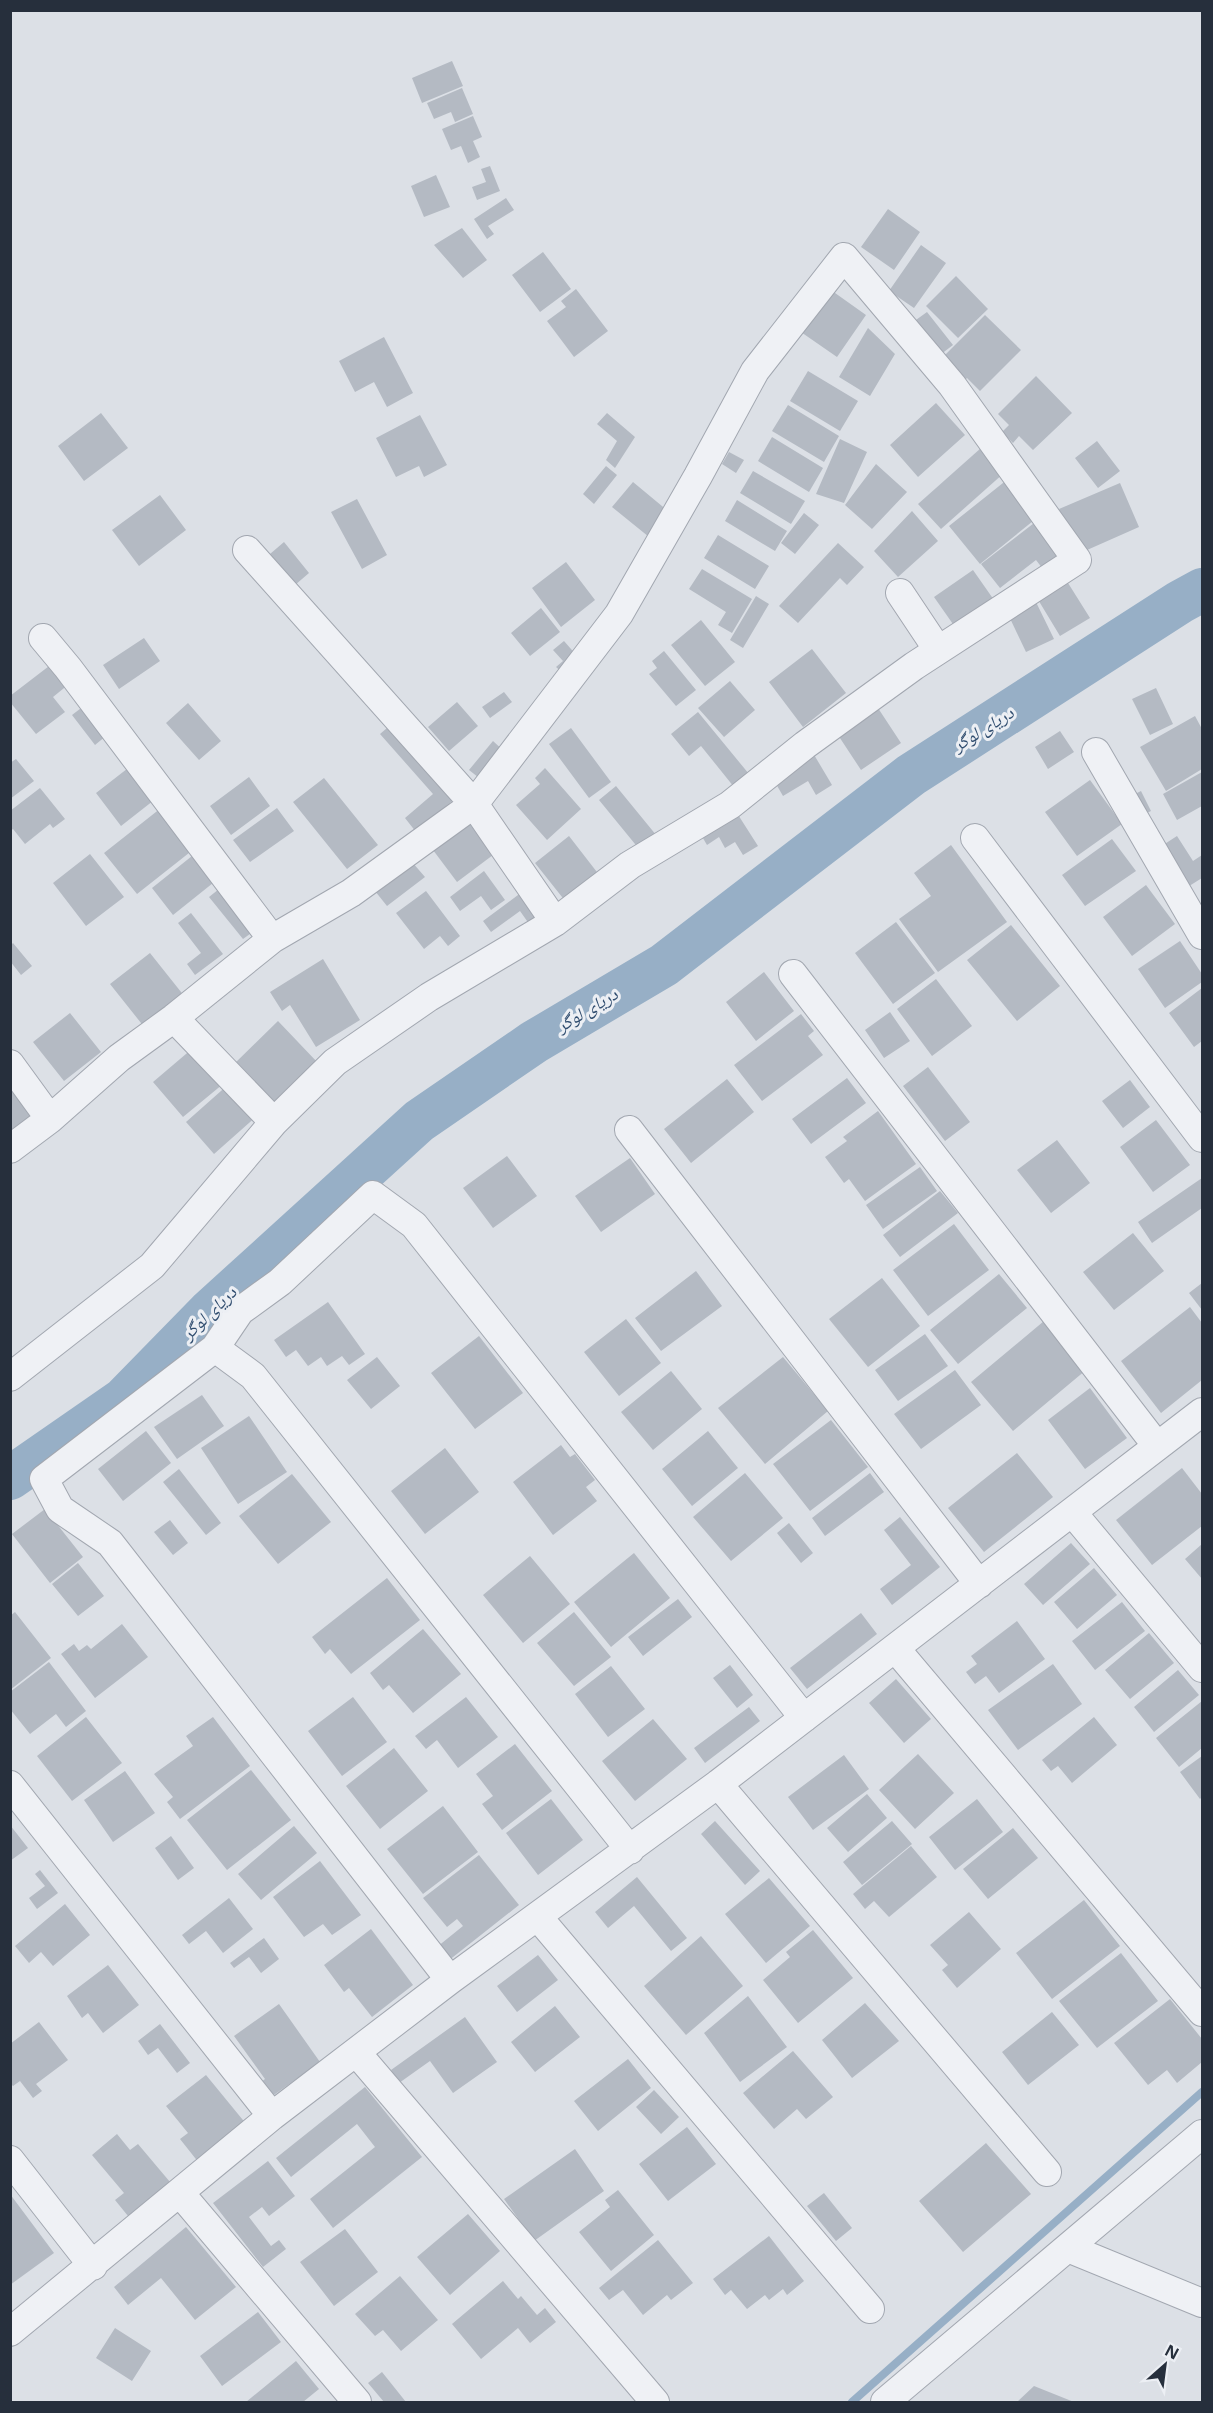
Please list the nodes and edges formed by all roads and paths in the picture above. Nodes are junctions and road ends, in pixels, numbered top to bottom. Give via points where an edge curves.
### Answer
1 (247, 550) dead end
2 (900, 594) dead end
3 (43, 638) dead end
4 (938, 650) junction
5 (1096, 752) dead end
6 (474, 804) junction
7 (975, 838) dead end
8 (555, 922) junction
9 (1203, 935) edge
10 (272, 939) junction
11 (793, 974) dead end
12 (174, 1018) junction
13 (10, 1064) edge
14 (50, 1119) junction
15 (274, 1122) junction
16 (629, 1130) dead end
17 (1203, 1138) edge
18 (10, 1149) edge
19 (214, 1348) junction
20 (10, 1377) edge
21 (1203, 1412) edge
22 (1158, 1446) junction
23 (1072, 1512) junction
24 (979, 1584) junction
25 (895, 1648) junction
26 (1203, 1668) edge
27 (804, 1718) junction
28 (718, 1784) junction
29 (10, 1785) edge
30 (630, 1850) junction
31 (538, 1917) junction
32 (450, 1980) junction
33 (1203, 2012) edge
34 (356, 2052) junction
35 (272, 2116) junction
36 (1203, 2134) edge
37 (10, 2160) edge
38 (1047, 2172) dead end
39 (180, 2193) junction
40 (1068, 2248) junction
41 (93, 2266) junction
42 (1203, 2303) edge
43 (870, 2309) dead end
44 (10, 2332) edge
45 (357, 2403) edge
46 (655, 2403) edge
47 (885, 2403) edge

1 - 6 street
2 - 4 street
3 - 10 street
4 - 6 street via 1077,560 952,385 844,257 754,371 619,614
4 - 8 street via 805,745 730,806 630,865
5 - 9 street
6 - 8 street
6 - 10 street via 351,893
7 - 17 street
8 - 15 street via 365,1039 335,1062
10 - 12 street
11 - 22 street
12 - 14 street via 119,1058
12 - 15 street
13 - 14 street
14 - 18 street
15 - 20 street via 152,1266
16 - 24 street
19 - 27 street via 240,1311 280,1282 373,1195 383,1201 414,1225
19 - 30 street via 253,1376
19 - 32 street via 44,1479 60,1509 110,1543
21 - 22 street
22 - 23 street
23 - 24 street
23 - 26 street
24 - 25 street
25 - 27 street
25 - 33 street
27 - 28 street
28 - 30 street
28 - 38 street
29 - 35 street
30 - 31 street
31 - 32 street
31 - 43 street
32 - 34 street
34 - 35 street
34 - 46 street
35 - 39 street
36 - 40 street
37 - 41 street
39 - 41 street
39 - 45 street
40 - 42 street
40 - 47 street
41 - 44 street

